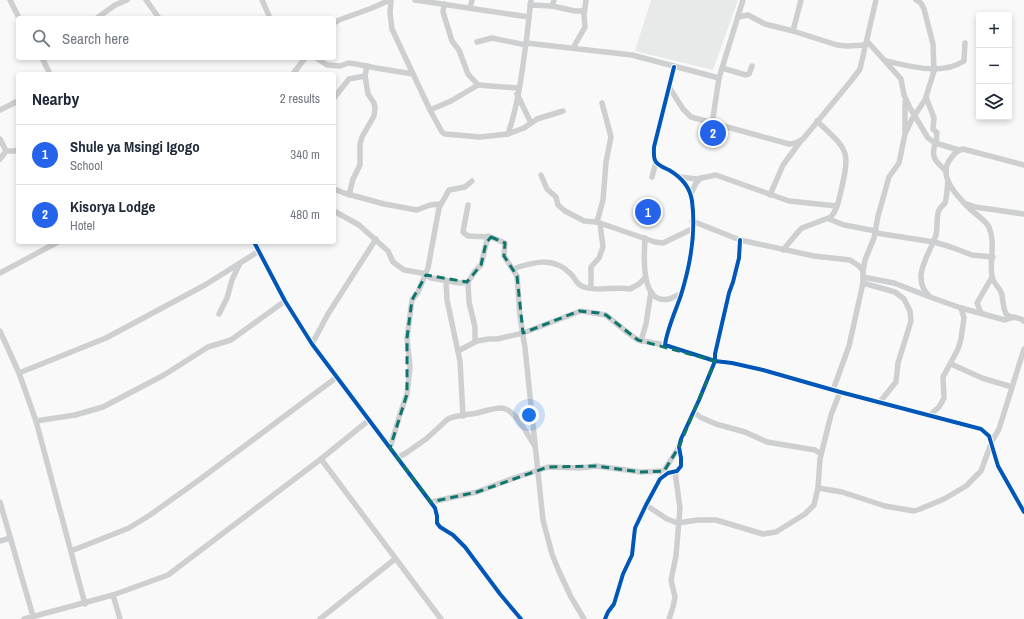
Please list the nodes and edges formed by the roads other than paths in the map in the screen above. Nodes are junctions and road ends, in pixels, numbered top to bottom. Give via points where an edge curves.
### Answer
1 (10, 0) edge
2 (127, 0) edge
3 (146, 0) edge
4 (262, 0) edge
5 (390, 0) edge
6 (415, 0) edge
7 (472, 0) edge
8 (586, 0) edge
9 (743, 0) edge
10 (801, 0) edge
11 (876, 0) edge
12 (916, 0) edge
13 (926, 0) edge
14 (531, 2) edge
15 (553, 3) edge
16 (444, 4) junction
17 (923, 7) junction
18 (470, 8) junction
19 (584, 11) junction
20 (18, 16) edge
21 (100, 16) edge
22 (158, 16) edge
23 (269, 16) edge
24 (738, 16) junction
25 (529, 17) junction
26 (336, 21) edge
27 (793, 31) junction
28 (476, 42) dead end
29 (866, 43) junction
30 (965, 43) dead end
31 (526, 44) junction
32 (573, 48) junction
33 (43, 60) edge
34 (303, 60) edge
35 (319, 60) edge
36 (886, 61) junction
37 (367, 66) junction
38 (752, 66) dead end
39 (674, 67) junction
40 (722, 68) junction
41 (934, 69) junction
42 (49, 72) edge
43 (294, 72) edge
44 (413, 74) junction
45 (365, 76) junction
46 (719, 78) junction
47 (478, 85) junction
48 (669, 87) junction
49 (518, 91) junction
50 (904, 95) junction
51 (336, 96) edge
52 (926, 97) junction
53 (16, 101) edge
54 (602, 103) dead end
55 (0, 110) edge
56 (430, 110) junction
57 (563, 111) dead end
58 (914, 116) junction
59 (817, 121) junction
60 (531, 123) junction
61 (712, 124) junction
62 (508, 134) junction
63 (905, 134) junction
64 (0, 139) edge
65 (802, 139) junction
66 (935, 143) junction
67 (16, 150) edge
68 (959, 150) junction
69 (6, 151) junction
70 (0, 159) edge
71 (656, 162) junction
72 (1024, 165) edge
73 (946, 171) junction
74 (541, 175) dead end
75 (652, 177) dead end
76 (679, 177) junction
77 (702, 178) junction
78 (472, 181) dead end
79 (948, 181) junction
80 (336, 190) edge
81 (691, 194) junction
82 (349, 195) junction
83 (770, 195) junction
84 (440, 204) junction
85 (966, 204) junction
86 (468, 205) dead end
87 (837, 206) junction
88 (336, 212) edge
89 (1024, 214) edge
90 (829, 219) junction
91 (692, 221) junction
92 (599, 223) junction
93 (692, 229) junction
94 (876, 232) junction
95 (488, 236) junction
96 (645, 238) junction
97 (376, 239) junction
98 (740, 240) junction
99 (934, 242) junction
100 (54, 244) edge
101 (255, 244) edge
102 (783, 250) junction
103 (259, 251) junction
104 (993, 257) junction
105 (240, 263) junction
106 (513, 269) junction
107 (0, 273) edge
108 (426, 275) junction
109 (863, 277) junction
110 (992, 277) junction
111 (645, 278) junction
112 (446, 280) junction
113 (468, 282) junction
114 (639, 284) junction
115 (648, 286) junction
116 (591, 288) junction
117 (651, 292) junction
118 (681, 294) junction
119 (930, 297) junction
120 (285, 301) junction
121 (961, 308) junction
122 (981, 313) junction
123 (219, 314) dead end
124 (1014, 317) junction
125 (1024, 321) edge
126 (0, 331) edge
127 (523, 333) junction
128 (641, 341) junction
129 (475, 342) junction
130 (312, 344) junction
131 (665, 345) junction
132 (1024, 349) edge
133 (458, 350) junction
134 (716, 361) junction
135 (951, 364) junction
136 (19, 373) junction
137 (337, 377) junction
138 (1012, 387) junction
139 (834, 390) junction
140 (840, 392) junction
141 (879, 403) junction
142 (694, 412) junction
143 (930, 415) junction
144 (463, 416) junction
145 (369, 420) junction
146 (36, 421) junction
147 (992, 441) junction
148 (679, 446) junction
149 (390, 448) junction
150 (536, 448) junction
151 (821, 454) junction
152 (397, 458) junction
153 (321, 459) junction
154 (539, 470) junction
155 (664, 471) junction
156 (675, 472) junction
157 (660, 478) junction
158 (818, 488) junction
159 (0, 502) edge
160 (431, 502) junction
161 (646, 505) junction
162 (1024, 512) edge
163 (679, 523) junction
164 (10, 538) junction
165 (0, 541) edge
166 (71, 551) junction
167 (395, 559) junction
168 (113, 596) junction
169 (85, 604) junction
170 (33, 616) junction
171 (24, 619) edge
172 (120, 619) edge
173 (320, 619) edge
174 (441, 619) edge
175 (521, 619) edge
176 (584, 619) edge
177 (605, 619) edge
178 (669, 619) edge

1 - 20 street
2 - 21 street
3 - 22 street
4 - 23 street
5 - 26 street
5 - 44 street via 392,30
6 - 16 street
7 - 18 street
8 - 19 street
9 - 24 street
10 - 27 street
11 - 29 street
12 - 17 street
13 - 17 street
14 - 15 street
14 - 25 street
15 - 19 street via 575,11
16 - 18 street
16 - 47 street via 443,12 452,41 460,50 468,74
17 - 41 street via 933,44
18 - 25 street
19 - 32 street via 585,27
24 - 27 street via 748,15 766,24
24 - 40 street
25 - 31 street
27 - 29 street via 837,45
28 - 31 street via 492,38
29 - 36 street
29 - 59 street via 858,72
30 - 41 street via 964,61
31 - 32 street
31 - 49 street
32 - 39 street via 632,55
33 - 42 street
34 - 43 street
35 - 37 street via 327,65 340,66 348,63
36 - 41 street
36 - 50 street via 901,79
37 - 44 street
37 - 45 street
38 - 40 street via 746,75
39 - 46 street
39 - 48 street
40 - 46 street
41 - 52 street
44 - 56 street
45 - 51 street via 350,79
45 - 82 street via 368,94 374,103 374,116 362,136 360,165
46 - 61 street
47 - 49 street
47 - 56 street
48 - 61 street via 688,115
48 - 71 street via 654,147 653,156
49 - 60 street
49 - 62 street
50 - 58 street
50 - 63 street
52 - 58 street
52 - 66 street via 933,114 933,128 937,133
53 - 55 street
54 - 92 street via 611,137
56 - 62 street via 445,134 480,137
57 - 60 street
58 - 63 street
58 - 66 street via 925,135
59 - 65 street
59 - 87 street via 837,140 846,154 847,160
60 - 62 street
61 - 65 street via 789,144
63 - 94 street via 899,163 888,178
64 - 69 street
65 - 83 street via 783,165
66 - 68 street
66 - 73 street via 934,159
67 - 69 street
68 - 72 street via 970,150
68 - 73 street via 948,162
69 - 70 street
71 - 75 street
71 - 76 street
73 - 79 street
74 - 92 street via 545,186 556,197 562,209 584,221
76 - 77 street
76 - 81 street
77 - 81 street via 696,183
77 - 83 street via 716,176
78 - 84 street via 465,187 449,190
79 - 85 street
79 - 99 street via 945,203 939,210
80 - 82 street
81 - 91 street
82 - 84 street via 417,210
83 - 87 street via 797,203
84 - 108 street
85 - 89 street
85 - 104 street via 988,226
86 - 95 street via 463,232 468,236
87 - 90 street
88 - 97 street via 359,225
90 - 94 street
90 - 102 street via 802,228
91 - 93 street
91 - 98 street
92 - 96 street
92 - 116 street via 603,247 591,268
93 - 96 street via 663,243
93 - 118 street via 688,267
94 - 99 street
94 - 109 street via 865,260
95 - 106 street via 505,243 504,256
95 - 113 street via 481,265
96 - 111 street
97 - 108 street via 388,251 396,265 407,271
97 - 130 street
98 - 102 street
98 - 134 street via 739,258 724,312 715,354
99 - 104 street via 972,255
99 - 119 street via 926,255 921,273 923,287
100 - 107 street
101 - 103 street
102 - 109 street via 850,260 857,263
103 - 105 street
103 - 120 street
104 - 110 street
105 - 123 street
105 - 136 street via 205,285 106,338
106 - 116 street via 531,262 548,263 567,271 578,285
106 - 127 street via 517,276
108 - 112 street
108 - 149 street via 412,300 408,327 410,367 407,394
109 - 119 street via 894,283
109 - 139 street via 849,346
109 - 141 street via 895,292 904,300 910,311 911,321 898,363 896,382
110 - 122 street via 977,303
110 - 124 street via 1001,291 1006,313
111 - 114 street
111 - 115 street
112 - 113 street
112 - 133 street via 447,300
113 - 129 street
114 - 115 street
114 - 116 street via 630,289
115 - 117 street
117 - 118 street via 665,299
117 - 128 street
118 - 131 street
119 - 121 street
120 - 130 street
120 - 146 street via 231,340 208,347 164,375 103,407 75,415
121 - 122 street
121 - 135 street via 964,318 961,339
122 - 124 street via 1007,320
124 - 125 street
126 - 136 street
127 - 128 street via 581,310 606,315
127 - 129 street
127 - 150 street
128 - 131 street
129 - 133 street
130 - 137 street
131 - 134 street
132 - 138 street
133 - 144 street
134 - 139 street via 762,370
134 - 142 street
135 - 138 street via 982,378
135 - 143 street via 942,380 944,398
136 - 146 street
137 - 145 street
137 - 166 street via 150,515 129,528
138 - 147 street via 1001,426
139 - 140 street
140 - 141 street
140 - 151 street
141 - 143 street
142 - 148 street
142 - 151 street via 716,424 745,432 767,442 815,450
143 - 147 street via 976,426
144 - 150 street via 503,408 510,411
144 - 152 street via 454,416 414,448
145 - 149 street
145 - 153 street
146 - 166 street
147 - 158 street via 981,471 974,479 956,492 914,511
147 - 162 street via 998,466
148 - 155 street
148 - 156 street via 682,463
149 - 152 street
150 - 154 street
151 - 158 street
152 - 160 street
153 - 167 street
153 - 168 street via 168,575
154 - 155 street via 548,467 596,466 641,472
154 - 160 street via 477,492
154 - 176 street via 543,520 552,554 564,583
155 - 157 street
156 - 157 street
156 - 163 street via 680,503
157 - 161 street
158 - 163 street via 814,505 798,519 776,532 763,534 716,520
159 - 164 street
160 - 175 street via 437,511 437,523 440,528 453,535 466,547
161 - 163 street via 667,519
161 - 177 street via 635,528 632,555 614,604
163 - 178 street via 671,580 675,597
164 - 165 street
164 - 170 street
166 - 169 street
167 - 173 street
167 - 174 street
168 - 169 street
168 - 172 street
169 - 170 street
170 - 171 street

